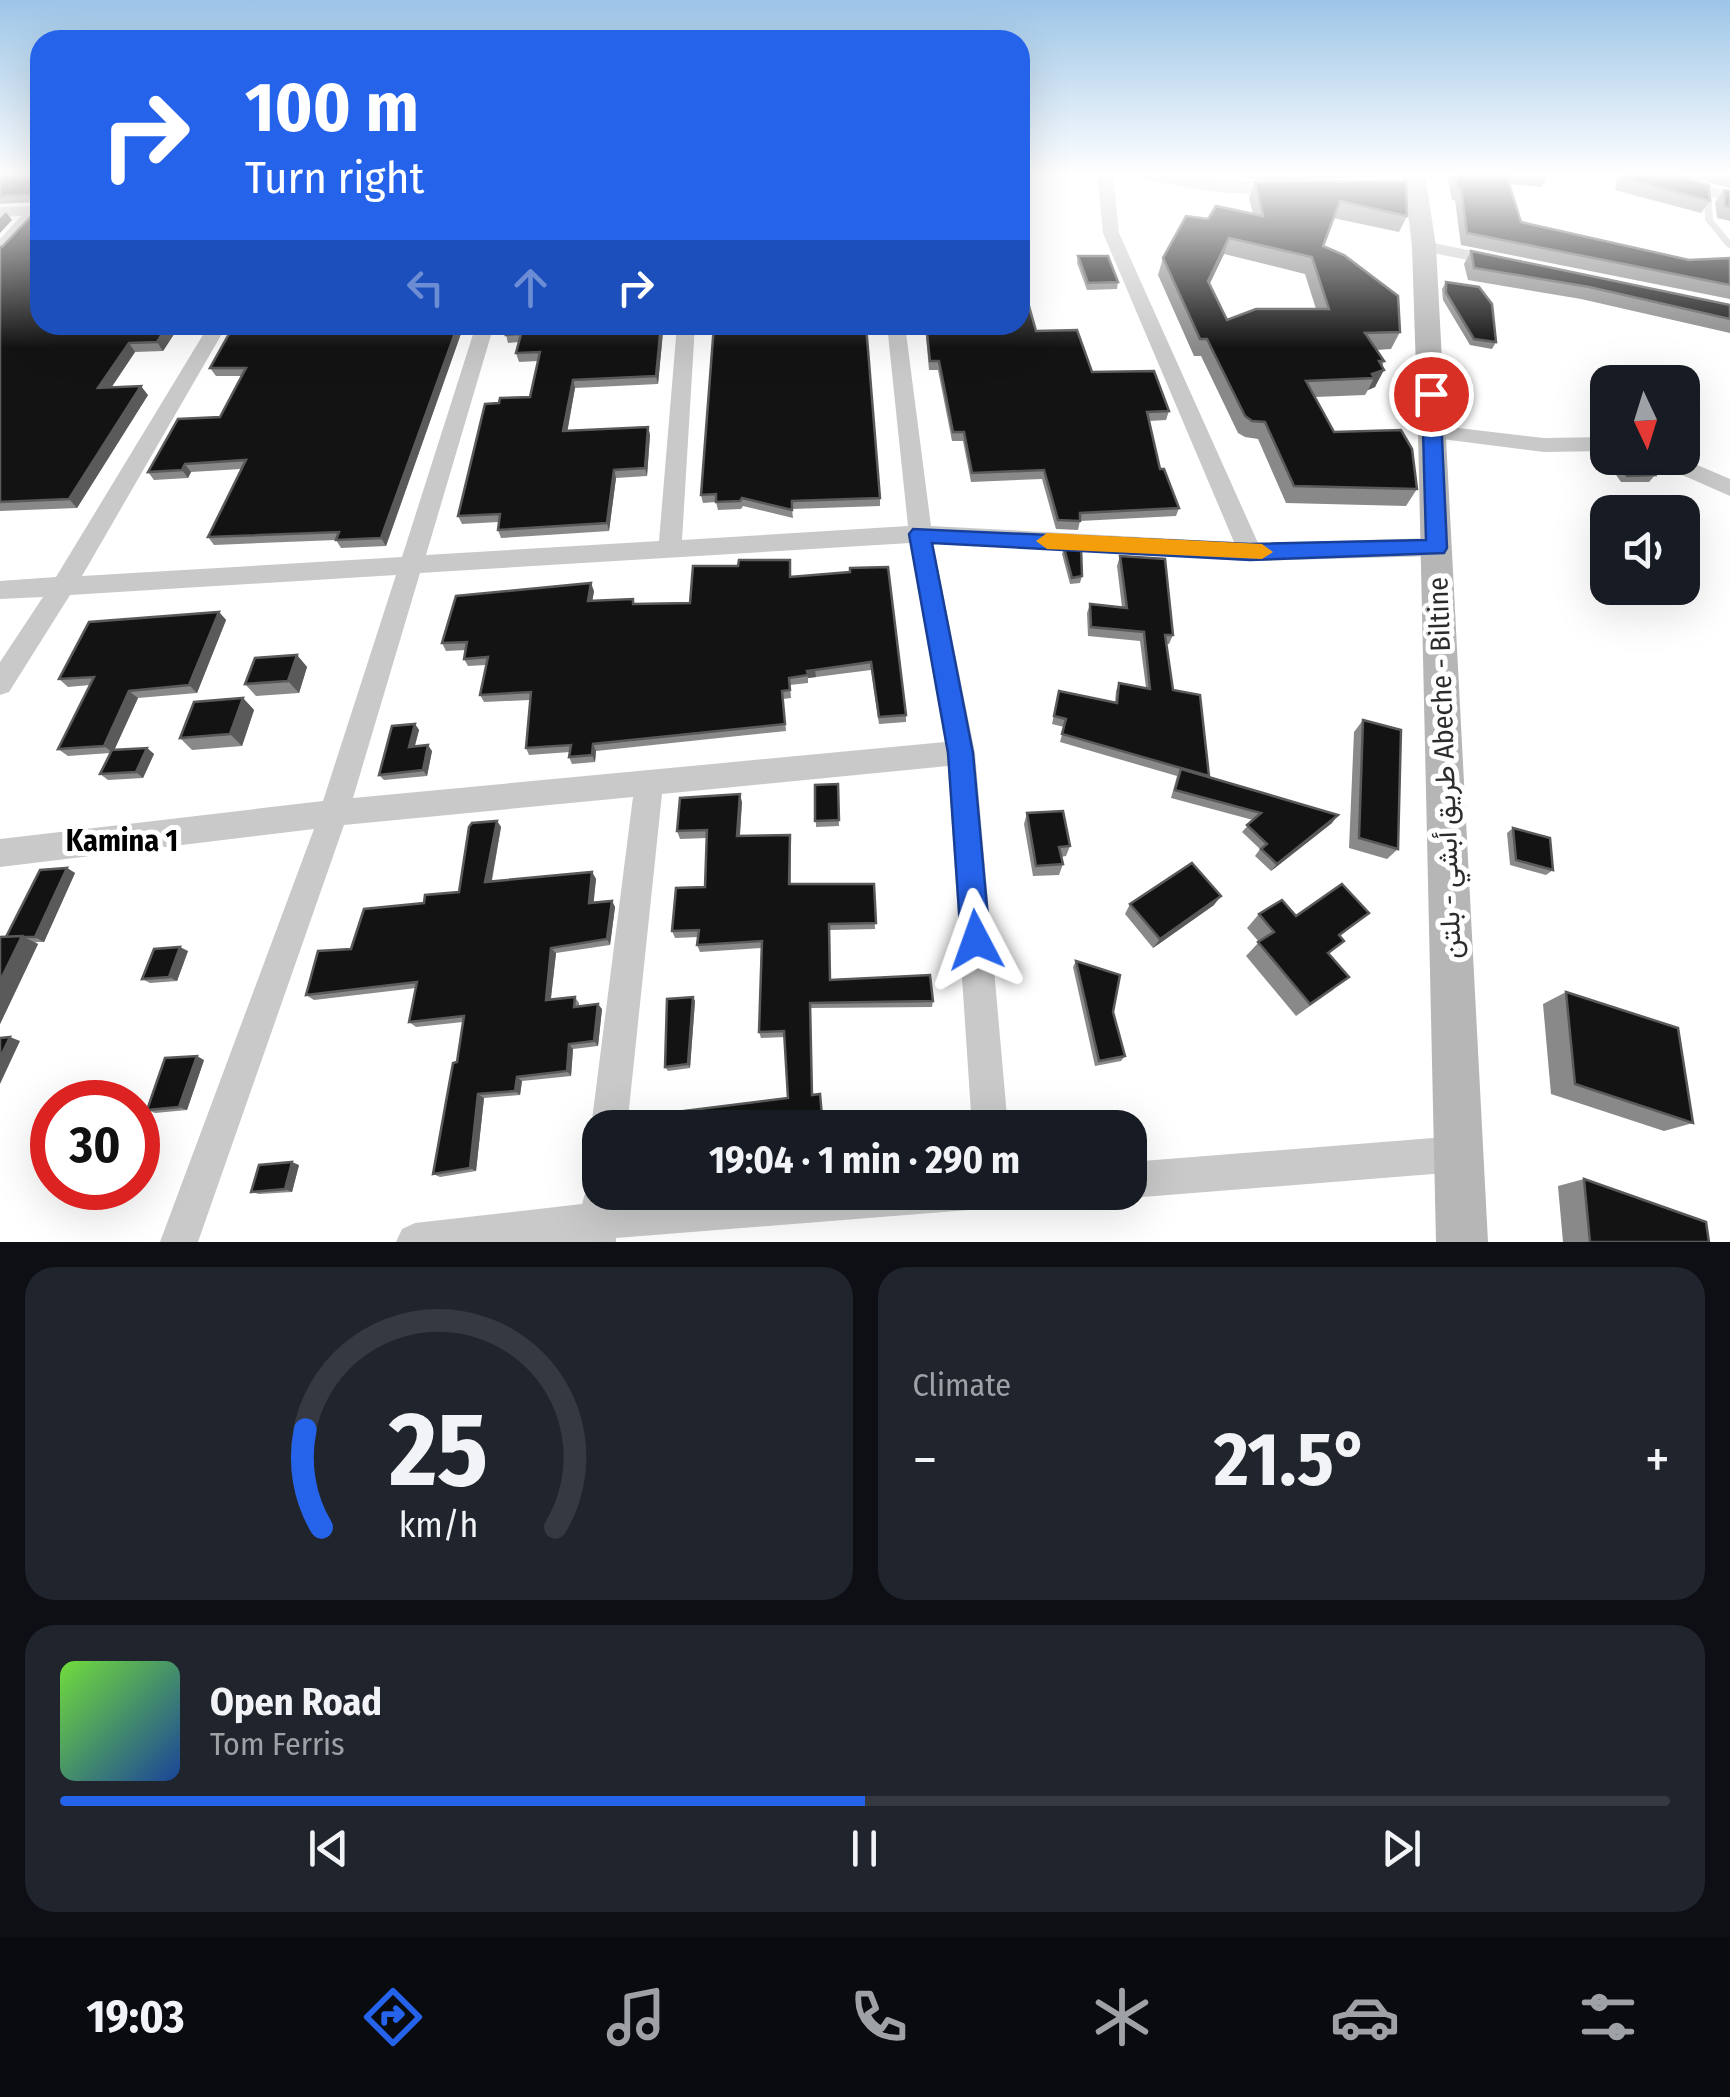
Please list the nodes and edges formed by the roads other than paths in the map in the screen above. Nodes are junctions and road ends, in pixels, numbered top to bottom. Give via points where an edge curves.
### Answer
1 (1112, 232) edge
2 (1421, 232) edge
3 (1424, 246) junction
4 (1520, 266) edge
5 (212, 335) edge
6 (482, 335) edge
7 (685, 335) edge
8 (897, 335) edge
9 (1433, 432) junction
10 (1590, 444) edge
11 (1700, 475) edge
12 (1730, 488) edge
13 (920, 534) junction
14 (1437, 548) junction
15 (670, 550) junction
16 (1250, 552) junction
17 (408, 568) junction
18 (62, 588) junction
19 (0, 590) edge
20 (0, 684) edge
21 (961, 753) junction
22 (649, 781) junction
23 (334, 813) junction
24 (0, 853) edge
25 (612, 1110) edge
26 (989, 1110) edge
27 (1458, 1154) junction
28 (1147, 1179) edge
29 (713, 1210) edge
30 (599, 1218) edge
31 (180, 1242) edge
32 (415, 1242) edge
33 (1462, 1242) edge

1 - 16 street
2 - 3 main road, طريق أبشي - بلتن Abeche - Biltine
3 - 4 street
3 - 9 main road, طريق أبشي - بلتن Abeche - Biltine
5 - 18 street
6 - 17 street
7 - 15 street
8 - 13 street
9 - 10 street
9 - 14 main road, طريق أبشي - بلتن Abeche - Biltine
11 - 12 street
13 - 15 street
13 - 16 street
13 - 21 street
14 - 16 street
14 - 27 main road, طريق أبشي - بلتن Abeche - Biltine
15 - 17 street
17 - 18 street
17 - 23 street
18 - 19 street
18 - 20 street
21 - 22 street
21 - 26 street
22 - 23 street
22 - 25 street
23 - 24 street
23 - 31 street
27 - 28 street
27 - 33 main road, طريق أبشي - بلتن Abeche - Biltine
29 - 30 street
30 - 32 street

